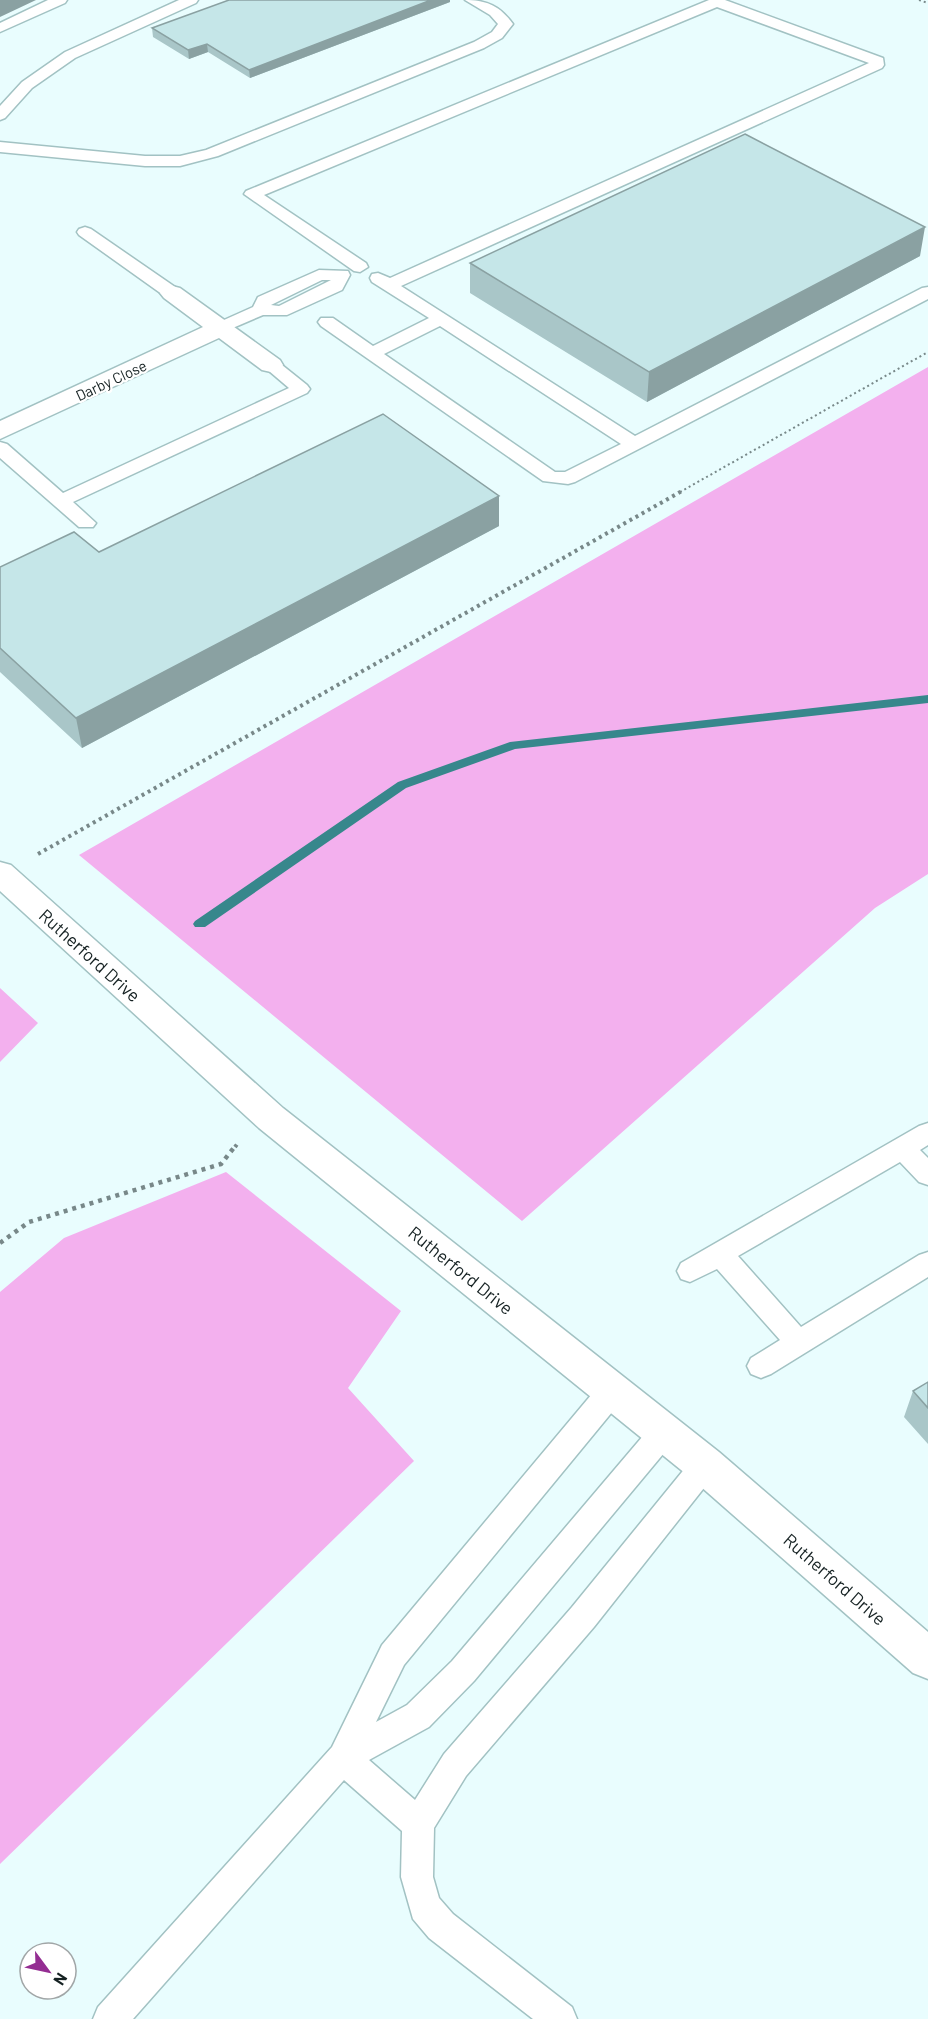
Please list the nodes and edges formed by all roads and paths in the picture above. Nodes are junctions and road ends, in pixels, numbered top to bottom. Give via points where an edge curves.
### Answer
1 (60, 0) edge
2 (191, 0) edge
3 (472, 0) edge
4 (919, 0) edge
5 (928, 3) edge
6 (0, 28) edge
7 (0, 115) edge
8 (0, 147) edge
9 (85, 232) dead end
10 (360, 267) junction
11 (389, 285) junction
12 (928, 292) edge
13 (172, 293) joint
14 (441, 320) junction
15 (327, 322) dead end
16 (221, 328) junction
17 (928, 352) edge
18 (372, 353) junction
19 (272, 366) joint
20 (0, 431) edge
21 (634, 444) junction
22 (0, 448) edge
23 (60, 501) junction
24 (86, 523) dead end
25 (33, 856) dead end
26 (0, 873) edge
27 (928, 1133) edge
28 (229, 1135) dead end
29 (902, 1148) junction
30 (928, 1175) edge
31 (0, 1243) edge
32 (720, 1254) junction
33 (928, 1263) edge
34 (690, 1272) dead end
35 (798, 1342) junction
36 (761, 1365) dead end
37 (612, 1391) junction
38 (663, 1432) junction
39 (705, 1465) junction
40 (928, 1659) edge
41 (343, 1758) junction
42 (418, 1824) junction
43 (110, 2019) edge
44 (560, 2019) edge

1 - 6 lane
2 - 7 lane via 70,56 27,85
3 - 8 lane via 495,12 506,24 497,35 212,153 180,161 145,161
4 - 5 path
9 - 13 lane
10 - 11 lane
10 - 11 lane via 252,194 717,2 878,61 878,65
10 - 16 lane via 342,274 319,275 264,301 261,310
11 - 14 lane
12 - 21 lane
13 - 16 street
14 - 18 lane
14 - 21 lane
15 - 18 lane
16 - 19 street
16 - 20 street, Darby Close
17 - 25 path
18 - 21 lane via 550,477 568,478
19 - 23 lane via 301,389
22 - 23 lane
23 - 24 lane
26 - 37 street, Rutherford Drive via 271,1118
27 - 29 lane
28 - 31 path via 238,1143 221,1164 29,1222
29 - 30 lane
29 - 32 lane
32 - 34 lane
32 - 35 lane
33 - 35 lane
35 - 36 lane
37 - 38 street, Rutherford Drive
37 - 41 lane via 393,1655
38 - 39 street, Rutherford Drive
38 - 41 lane via 463,1671 418,1716
39 - 40 street, Rutherford Drive
39 - 42 lane via 583,1617 455,1765
41 - 42 lane
41 - 43 lane
42 - 44 lane via 417,1877 425,1907 441,1926

